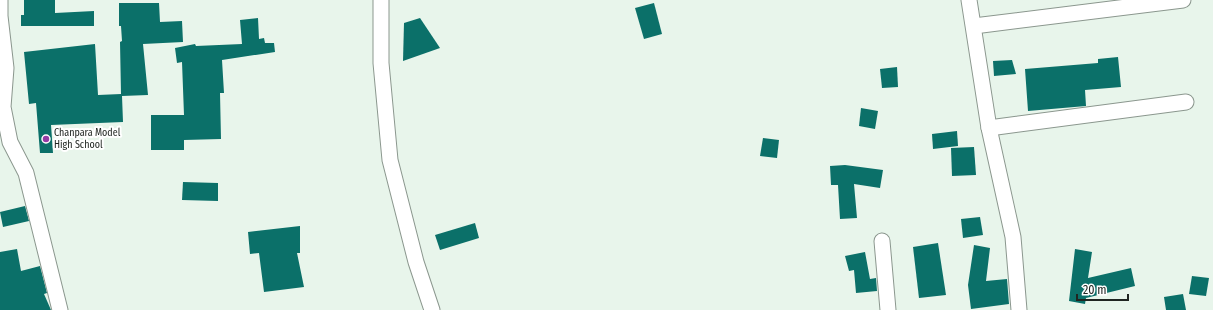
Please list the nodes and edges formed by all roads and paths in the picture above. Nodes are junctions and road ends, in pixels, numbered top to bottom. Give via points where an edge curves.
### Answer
1 (0, 0) edge
2 (381, 0) edge
3 (969, 0) edge
4 (1183, 0) edge
5 (974, 26) junction
6 (1186, 102) dead end
7 (989, 128) junction
8 (882, 241) dead end
9 (60, 310) edge
10 (432, 310) edge
11 (888, 310) edge
12 (1019, 310) edge

1 - 9 street via 6,68 3,107 10,142 26,173
2 - 10 street via 381,63 390,160 416,262
3 - 5 street
4 - 5 street
5 - 7 street
6 - 7 street
7 - 12 street via 1012,237
8 - 11 street

